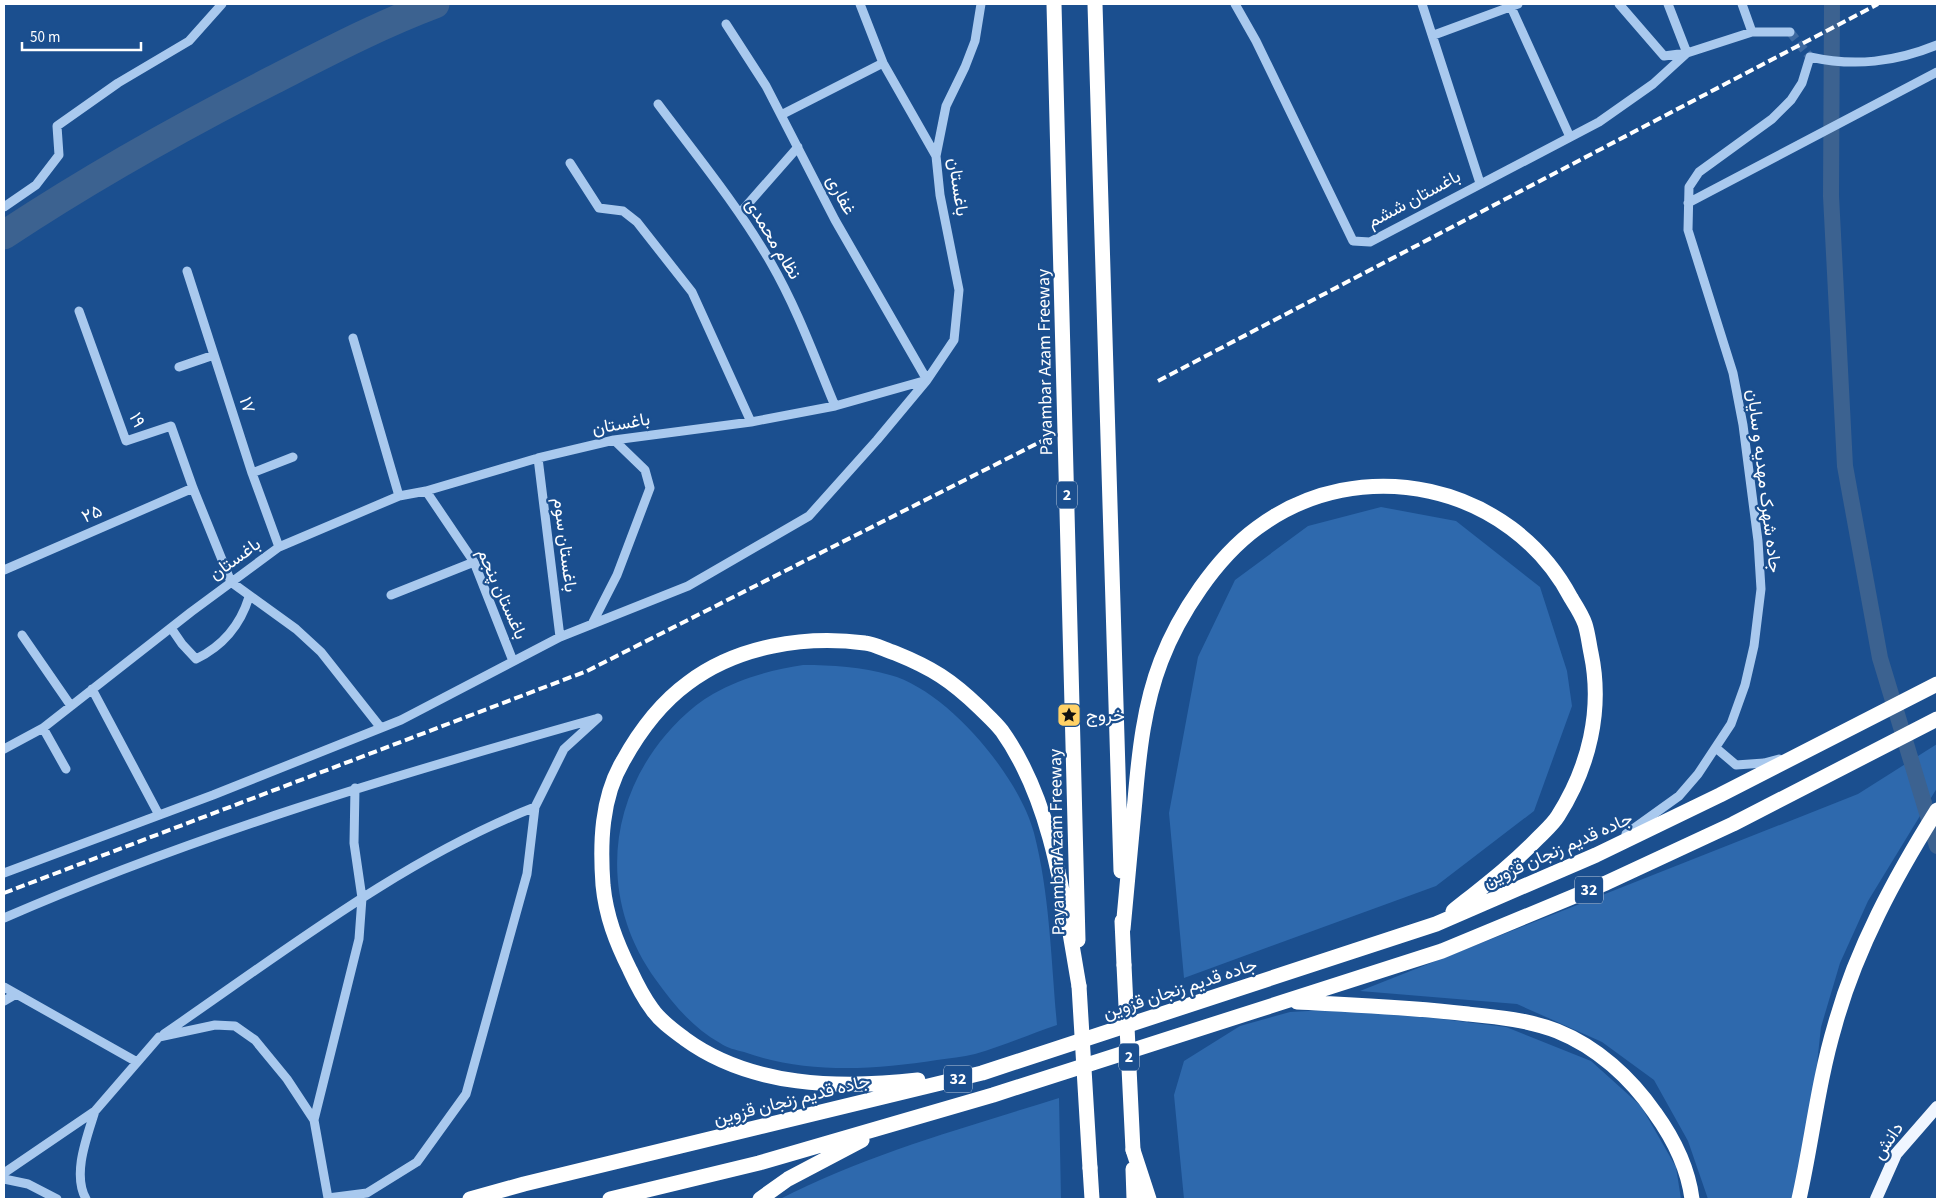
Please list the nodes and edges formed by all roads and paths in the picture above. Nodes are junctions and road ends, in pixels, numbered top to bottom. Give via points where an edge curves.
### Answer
1 (222, 4) edge
2 (860, 4) edge
3 (980, 4) edge
4 (1054, 4) edge
5 (1095, 4) edge
6 (1235, 4) edge
7 (1422, 4) edge
8 (1619, 4) edge
9 (1668, 4) edge
10 (1742, 4) edge
11 (1514, 5) edge
12 (726, 24) dead end
13 (1752, 32) junction
14 (1790, 32) dead end
15 (1434, 36) junction
16 (1937, 45) edge
17 (1687, 53) junction
18 (883, 63) junction
19 (1937, 72) edge
20 (658, 104) dead end
21 (781, 115) junction
22 (1570, 137) junction
23 (798, 147) junction
24 (936, 156) junction
25 (570, 163) dead end
26 (1480, 183) junction
27 (1688, 203) junction
28 (4, 207) edge
29 (740, 213) junction
30 (187, 271) dead end
31 (79, 311) dead end
32 (353, 338) dead end
33 (214, 355) junction
34 (179, 367) dead end
35 (927, 380) junction
36 (835, 406) junction
37 (752, 422) junction
38 (614, 440) junction
39 (293, 457) dead end
40 (538, 458) junction
41 (252, 473) junction
42 (193, 488) junction
43 (426, 491) junction
44 (399, 496) junction
45 (280, 547) junction
46 (474, 562) junction
47 (4, 570) edge
48 (231, 582) junction
49 (391, 596) dead end
50 (249, 598) junction
51 (593, 622) junction
52 (171, 628) junction
53 (22, 635) dead end
54 (560, 637) junction
55 (513, 661) junction
56 (1934, 686) edge
57 (92, 689) junction
58 (71, 706) junction
59 (1937, 719) edge
60 (43, 728) junction
61 (381, 728) junction
62 (1716, 748) junction
63 (4, 749) edge
64 (1812, 749) junction
65 (66, 769) dead end
66 (355, 788) junction
67 (535, 807) junction
68 (159, 815) junction
69 (1934, 816) edge
70 (1596, 855) junction
71 (4, 873) edge
72 (362, 898) junction
73 (4, 918) edge
74 (1436, 924) junction
75 (1123, 929) junction
76 (1079, 986) junction
77 (4, 987) edge
78 (16, 994) junction
79 (4, 1001) edge
80 (1288, 1001) junction
81 (160, 1037) junction
82 (137, 1062) junction
83 (982, 1073) junction
84 (1937, 1107) edge
85 (95, 1111) junction
86 (314, 1120) junction
87 (889, 1125) junction
88 (1133, 1150) junction
89 (4, 1173) edge
90 (4, 1179) edge
91 (57, 1199) edge
92 (86, 1199) edge
93 (470, 1199) edge
94 (610, 1199) edge
95 (760, 1199) edge
96 (1092, 1199) edge
97 (1134, 1199) edge
98 (1148, 1199) edge
99 (1692, 1199) edge
100 (1799, 1199) edge
101 (1876, 1199) edge

1 - 28 street via 189,41 118,83 58,126 59,155 36,185
2 - 18 street
3 - 24 street, باغستان via 975,41 966,68 946,106
4 - 76 highway, Payambar Azam Freeway / 2
5 - 75 highway, 2
6 - 26 street, باغستان ششم via 1256,40 1353,241 1370,242
7 - 15 street
8 - 17 street via 1664,56
9 - 17 street
10 - 13 street
11 - 15 street
11 - 22 street
12 - 21 street, غفاری
13 - 14 street
13 - 17 street
15 - 26 street
16 - 27 street, جاده شهرک مهدیه و سایان via 1914,54 1866,62 1836,63 1810,57 1802,83 1791,100 1772,119 1699,172 1689,187
17 - 22 street, باغستان ششم via 1653,84
18 - 21 street
18 - 24 street
19 - 27 street
20 - 29 street, نظام محمدی
21 - 23 street, غفاری
22 - 26 street, باغستان ششم
23 - 29 street
23 - 35 street, غفاری via 835,220
24 - 35 street, باغستان via 940,195 959,290 954,340
25 - 37 street via 599,208 623,211 637,222 692,292
27 - 62 street, جاده شهرک مهدیه و سایان via 1688,230 1736,390 1751,485 1761,589 1745,685 1731,724
29 - 36 street, نظام محمدی via 772,264
30 - 33 street, ۱۷
31 - 42 street, ۱۹ via 126,441 171,426
32 - 44 street
33 - 34 street
33 - 41 street, ۱۷
35 - 36 street, باغستان
35 - 51 street via 809,516 688,586
36 - 37 street, باغستان
37 - 38 street, باغستان
38 - 40 street, باغستان
38 - 51 street via 645,470 650,488 617,575
39 - 41 street
40 - 43 street, باغستان
40 - 54 street, باغستان سوم
41 - 45 street, ۱۷
42 - 47 street, ۲۵
42 - 48 street
43 - 44 street, باغستان
43 - 46 street, باغستان پنجم
44 - 45 street, باغستان
45 - 48 street, باغستان
46 - 49 street
46 - 55 street, باغستان پنجم
48 - 50 street
48 - 52 street, باغستان
50 - 52 street via 243,618 235,629 212,651 196,659
50 - 61 street via 296,629 321,652
51 - 54 street
52 - 57 street, باغستان
53 - 58 street
54 - 55 street
55 - 61 street
56 - 64 highway, جاده قدیم زنجان قزوین / 32
57 - 58 street, باغستان
57 - 68 street
58 - 60 street, باغستان
59 - 80 highway, 32 via 1734,824 1606,883 1442,951
60 - 63 street, باغستان
60 - 65 street
61 - 68 street
62 - 64 street via 1736,765 1764,763
62 - 70 street, جاده شهرک مهدیه و سایان via 1679,796
64 - 70 highway, جاده قدیم زنجان قزوین / 32
66 - 67 street via 598,718 564,749
66 - 72 street via 354,843
66 - 73 street via 194,842
67 - 72 street via 488,825
67 - 86 street via 527,874 466,1094 417,1162 367,1193 328,1198
68 - 71 street
69 - 100 highway via 1876,918 1853,971 1835,1024 1820,1086
70 - 74 highway, جاده قدیم زنجان قزوین / 32
72 - 81 street
72 - 86 street via 359,939
74 - 75 highway via 1515,862 1557,819 1580,773 1594,726 1597,678 1585,624 1562,580 1533,544 1492,515 1448,495 1398,486 1342,489 1299,503 1256,528 1216,568 1185,612 1161,661 1145,716
74 - 83 highway, جاده قدیم زنجان قزوین / 32
75 - 88 highway, 2, bridge
76 - 83 highway via 1053,846 1022,764 1001,729 949,679 922,664 868,643 811,640 749,651 688,682 640,734 620,764 608,798 601,833 605,908 615,941 652,1010 698,1048 750,1072 804,1082 871,1086
76 - 96 highway, Payambar Azam Freeway / 2, bridge
77 - 78 street
78 - 79 street
78 - 82 street
80 - 87 highway, 32
80 - 99 highway via 1431,1009 1513,1019 1558,1031 1595,1051 1621,1072 1644,1098 1666,1128 1682,1160
81 - 82 street
81 - 86 street via 215,1025 235,1026 255,1040
82 - 85 street
83 - 93 highway, جاده قدیم زنجان قزوین / 32
84 - 101 main road, دانش via 1896,1154
85 - 89 street
85 - 92 street via 82,1154 81,1190
87 - 94 highway, 32 via 759,1163
87 - 95 highway via 788,1179
88 - 97 highway, 2
88 - 98 highway
90 - 91 street via 28,1184

